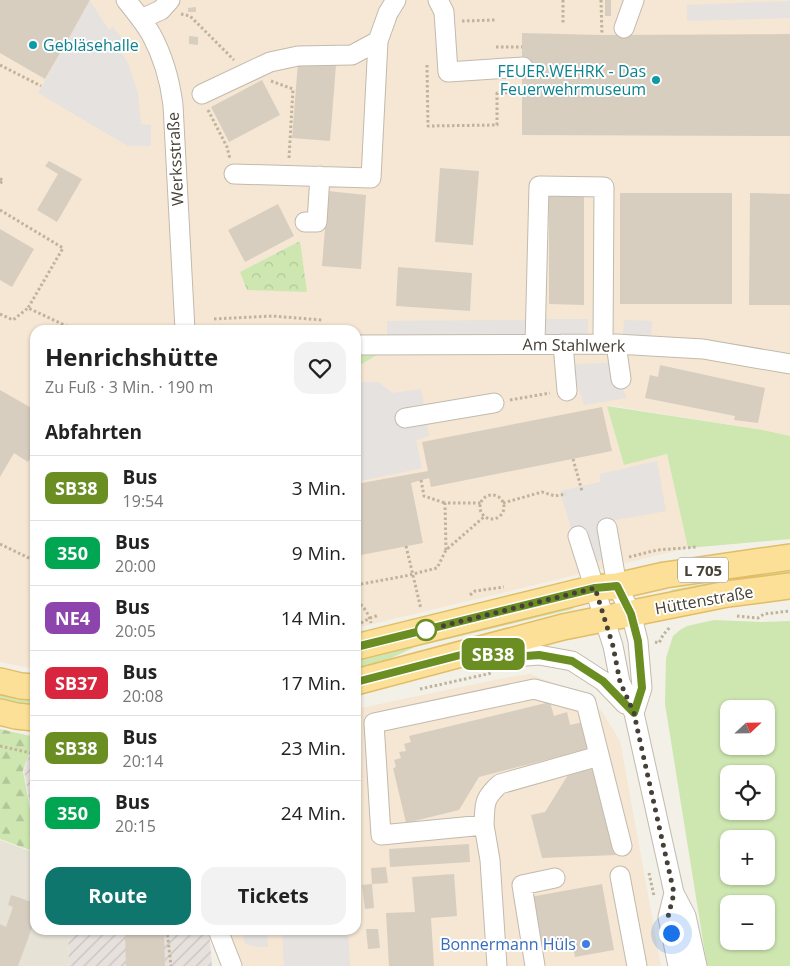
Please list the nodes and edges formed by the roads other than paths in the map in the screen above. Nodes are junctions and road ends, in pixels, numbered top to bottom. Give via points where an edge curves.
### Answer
1 (126, 0) edge
2 (170, 0) edge
3 (396, 0) edge
4 (438, 0) edge
5 (634, 0) edge
6 (141, 19) junction
7 (624, 28) dead end
8 (378, 42) junction
9 (523, 67) dead end
10 (202, 94) road end
11 (234, 174) road end
12 (320, 176) junction
13 (305, 222) dead end
14 (185, 325) edge
15 (535, 344) junction
16 (563, 344) junction
17 (610, 344) junction
18 (361, 345) edge
19 (790, 364) edge
20 (621, 380) dead end
21 (567, 390) road end
22 (494, 403) road end
23 (405, 418) dead end
24 (607, 528) dead end
25 (578, 536) dead end
26 (790, 557) edge
27 (790, 586) edge
28 (606, 587) junction
29 (631, 614) junction
30 (604, 618) junction
31 (361, 646) edge
32 (476, 651) junction
33 (0, 681) edge
34 (361, 681) edge
35 (30, 687) edge
36 (0, 712) edge
37 (634, 713) junction
38 (30, 717) edge
39 (599, 756) junction
40 (484, 825) junction
41 (622, 846) dead end
42 (620, 876) dead end
43 (555, 878) dead end
44 (674, 893) junction
45 (217, 935) edge
46 (219, 935) edge
47 (218, 966) edge
48 (232, 966) edge
49 (497, 966) edge
50 (535, 966) edge
51 (638, 966) edge
52 (678, 966) edge
53 (696, 966) edge

1 - 6 street, Werksstraße
2 - 6 street via 161,10
3 - 8 street
4 - 9 street via 444,12 448,72
5 - 7 street
6 - 14 street, Werksstraße via 151,34 170,84
8 - 10 street via 352,55 298,56 270,62
8 - 12 street via 371,178
11 - 12 street
12 - 13 street via 317,222
15 - 16 street, Am Stahlwerk
15 - 17 street via 539,186 604,186
15 - 18 street, Am Stahlwerk
16 - 17 street, Am Stahlwerk
16 - 21 street
17 - 19 street, Am Stahlwerk via 703,349
17 - 20 street
22 - 23 street
24 - 28 street
25 - 28 street
26 - 28 main road, Hüttenstraße / L 705
27 - 29 main road, Hüttenstraße / L 705 via 727,594
28 - 29 street
28 - 30 street
28 - 31 main road, Hüttenstraße / L 705
29 - 30 main road, Hüttenstraße / L 705
29 - 37 street via 638,641 642,688
30 - 32 main road, Hüttenstraße / L 705
30 - 37 street via 620,682
32 - 34 main road, Hüttenstraße / L 705
32 - 37 street via 513,657 539,655 572,661 603,681
33 - 35 main road
36 - 38 main road
37 - 44 street
39 - 40 street via 500,784 486,803
39 - 40 street via 586,704 534,688 374,723 381,835
39 - 41 street
40 - 49 street via 490,860
42 - 51 street
43 - 50 street via 522,886
44 - 52 street via 668,917
44 - 53 street via 686,916
45 - 47 street
46 - 48 street

